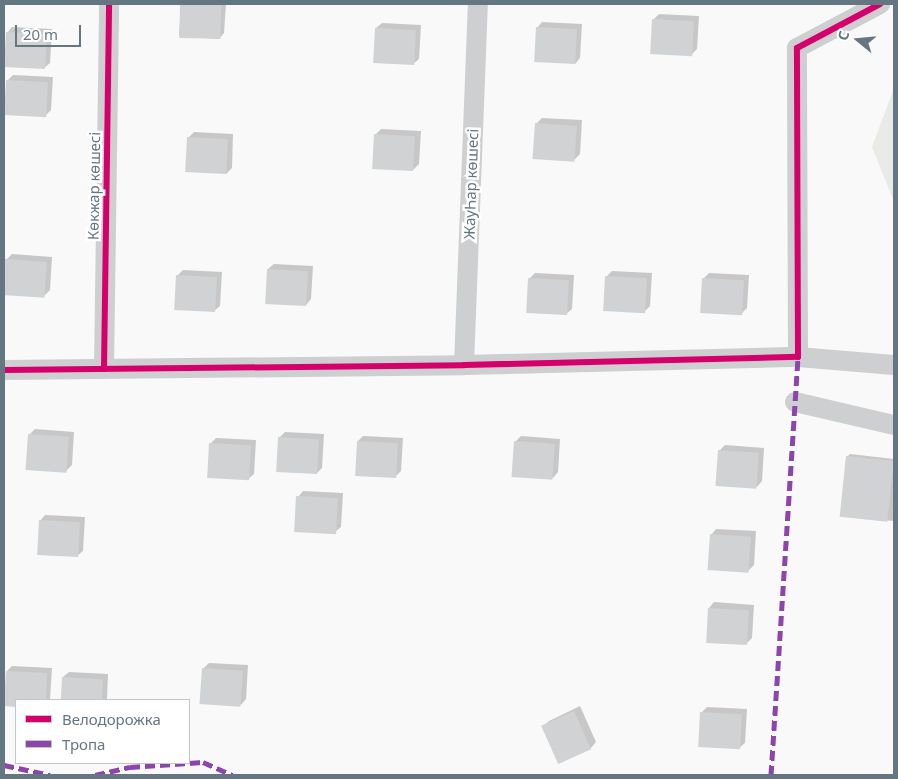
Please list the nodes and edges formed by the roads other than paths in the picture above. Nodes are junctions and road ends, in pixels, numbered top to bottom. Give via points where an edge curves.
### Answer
1 (109, 4) edge
2 (478, 4) edge
3 (880, 4) edge
4 (798, 357) junction
5 (464, 364) junction
6 (894, 365) edge
7 (104, 369) junction
8 (4, 370) edge
9 (795, 402) dead end
10 (894, 425) edge

1 - 7 street, Көкжар көшесі
2 - 5 street, ЖауҺар көшесі
3 - 4 street via 796,48
4 - 5 street
4 - 6 street
5 - 7 street
7 - 8 street
9 - 10 street

